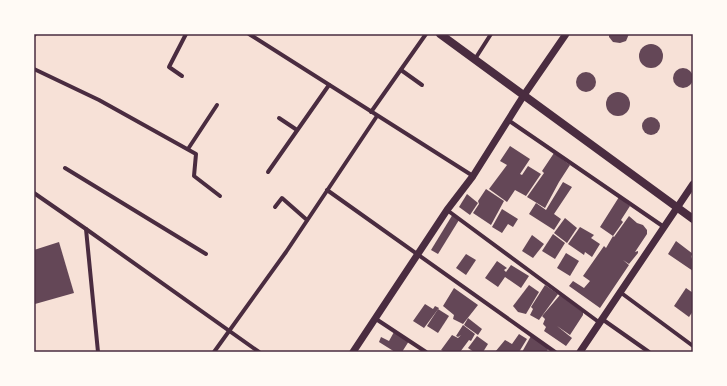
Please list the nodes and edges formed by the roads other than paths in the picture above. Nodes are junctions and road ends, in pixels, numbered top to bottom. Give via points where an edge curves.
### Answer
1 (186, 34) edge
2 (249, 34) edge
3 (426, 34) edge
4 (440, 34) edge
5 (491, 34) edge
6 (566, 34) edge
7 (475, 59) junction
8 (34, 69) edge
9 (401, 70) junction
10 (182, 76) dead end
11 (329, 85) junction
12 (422, 85) dead end
13 (524, 95) junction
14 (217, 105) dead end
15 (371, 112) junction
16 (377, 116) junction
17 (279, 118) dead end
18 (508, 120) junction
19 (297, 130) junction
20 (188, 149) junction
21 (65, 168) dead end
22 (268, 172) dead end
23 (473, 176) junction
24 (693, 184) edge
25 (327, 190) junction
26 (34, 193) edge
27 (220, 196) dead end
28 (275, 206) dead end
29 (678, 207) junction
30 (447, 210) junction
31 (693, 219) edge
32 (307, 220) junction
33 (664, 227) junction
34 (86, 229) junction
35 (206, 254) dead end
36 (418, 254) junction
37 (620, 292) junction
38 (376, 319) junction
39 (601, 321) junction
40 (228, 331) junction
41 (693, 346) edge
42 (98, 352) edge
43 (214, 352) edge
44 (259, 352) edge
45 (353, 352) edge
46 (426, 352) edge
47 (555, 352) edge
48 (580, 352) edge
49 (648, 352) edge

1 - 10 street via 169,67
2 - 11 street
3 - 9 street
4 - 7 main road
5 - 7 street
6 - 13 street
7 - 13 main road
8 - 20 street via 99,100
9 - 12 street
9 - 15 street
11 - 15 street
11 - 19 street
13 - 18 street
13 - 29 main road
14 - 20 street
15 - 16 street
16 - 23 street
16 - 25 street
17 - 19 street
18 - 23 street
18 - 33 street
19 - 22 street
20 - 27 street via 196,154 194,176
21 - 35 street
23 - 30 street
24 - 29 street
25 - 32 street
25 - 36 street
26 - 34 street
28 - 32 street via 282,198
29 - 31 main road
29 - 33 street
30 - 36 street
30 - 39 street
32 - 40 street
33 - 37 street
34 - 40 street
34 - 42 street
36 - 38 street
36 - 47 street
37 - 39 street
37 - 41 street
38 - 45 street
38 - 46 street
39 - 48 street
39 - 49 street
40 - 43 street
40 - 44 street

